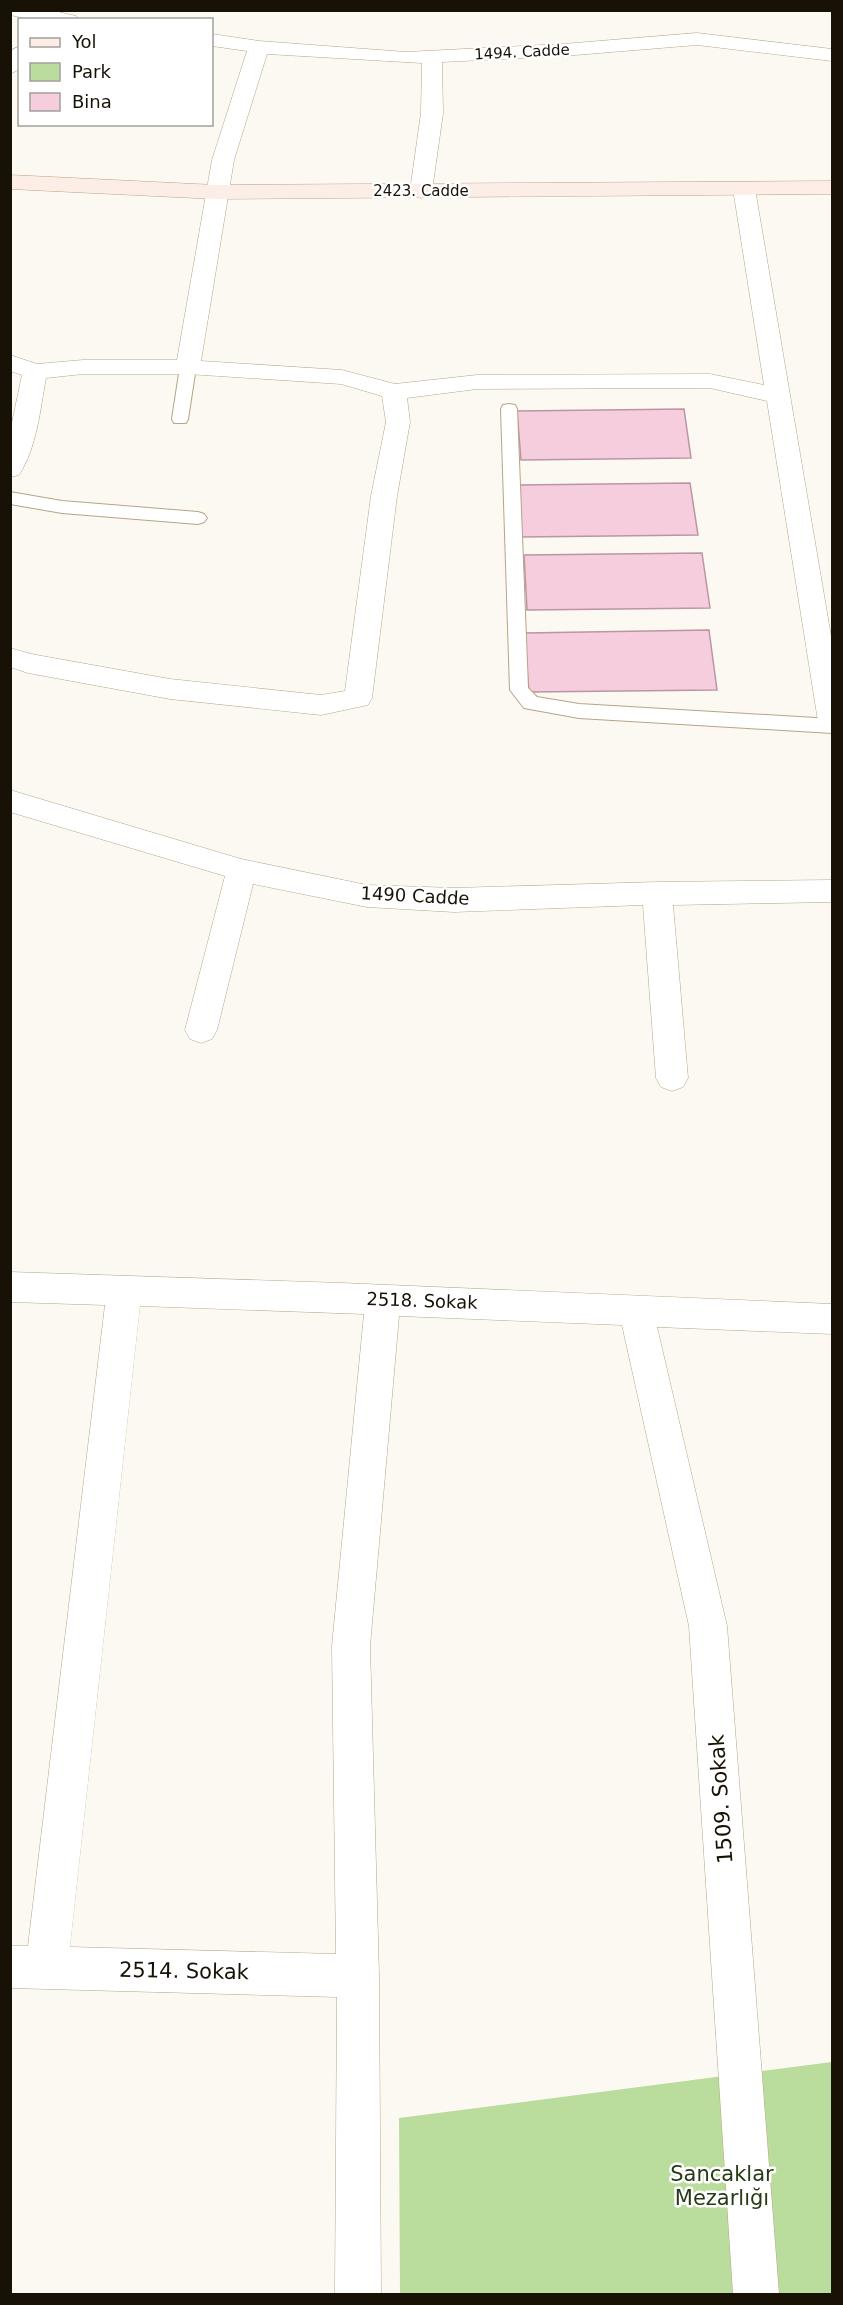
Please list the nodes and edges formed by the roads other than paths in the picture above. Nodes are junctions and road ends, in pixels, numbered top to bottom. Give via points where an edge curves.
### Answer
1 (15, 10) edge
2 (38, 17) edge
3 (213, 40) edge
4 (259, 47) junction
5 (18, 55) edge
6 (832, 55) edge
7 (432, 57) junction
8 (10, 68) edge
9 (10, 182) edge
10 (832, 188) edge
11 (744, 189) junction
12 (421, 191) junction
13 (216, 192) junction
14 (10, 362) edge
15 (188, 368) junction
16 (35, 372) junction
17 (394, 392) junction
18 (778, 396) junction
19 (509, 408) dead end
20 (180, 419) dead end
21 (10, 469) edge
22 (10, 498) edge
23 (198, 518) dead end
24 (10, 657) edge
25 (832, 720) edge
26 (832, 726) edge
27 (10, 801) edge
28 (242, 870) junction
29 (832, 891) edge
30 (657, 893) junction
31 (201, 1030) dead end
32 (672, 1078) dead end
33 (10, 1287) edge
34 (124, 1290) junction
35 (383, 1299) junction
36 (636, 1310) junction
37 (832, 1319) edge
38 (29, 1967) edge
39 (358, 1976) junction
40 (358, 2295) edge
41 (756, 2295) edge

1 - 2 street
3 - 4 street, 1494. Cadde
4 - 7 street, 1494. Cadde
4 - 13 street
5 - 8 street
6 - 7 street, 1494. Cadde via 697,39
7 - 12 street via 432,113
9 - 13 main road, 2423. Cadde
10 - 11 main road, 2423. Cadde
11 - 12 main road, 2423. Cadde
11 - 18 street
12 - 13 main road, 2423. Cadde
13 - 15 street
14 - 16 street
15 - 16 street via 83,367
15 - 17 street via 342,377
15 - 20 lane
16 - 21 street via 21,441
17 - 18 street via 477,382 710,381
17 - 24 street via 398,422 384,496 358,698 321,705 170,689
18 - 25 street
19 - 26 lane via 519,690 531,703 579,711
22 - 23 lane via 62,507
27 - 28 street, 1490 Cadde
28 - 30 street, 1490 Cadde via 367,896 454,900
28 - 31 street
29 - 30 street, 1490 Cadde
30 - 32 street
33 - 34 street, 2518. Sokak
34 - 35 street, 2518. Sokak
34 - 38 street
35 - 36 street, 2518. Sokak
35 - 39 street via 351,1646
36 - 37 street, 2518. Sokak
36 - 41 street, 1509. Sokak via 708,1626
38 - 39 street, 2514. Sokak
39 - 40 street

